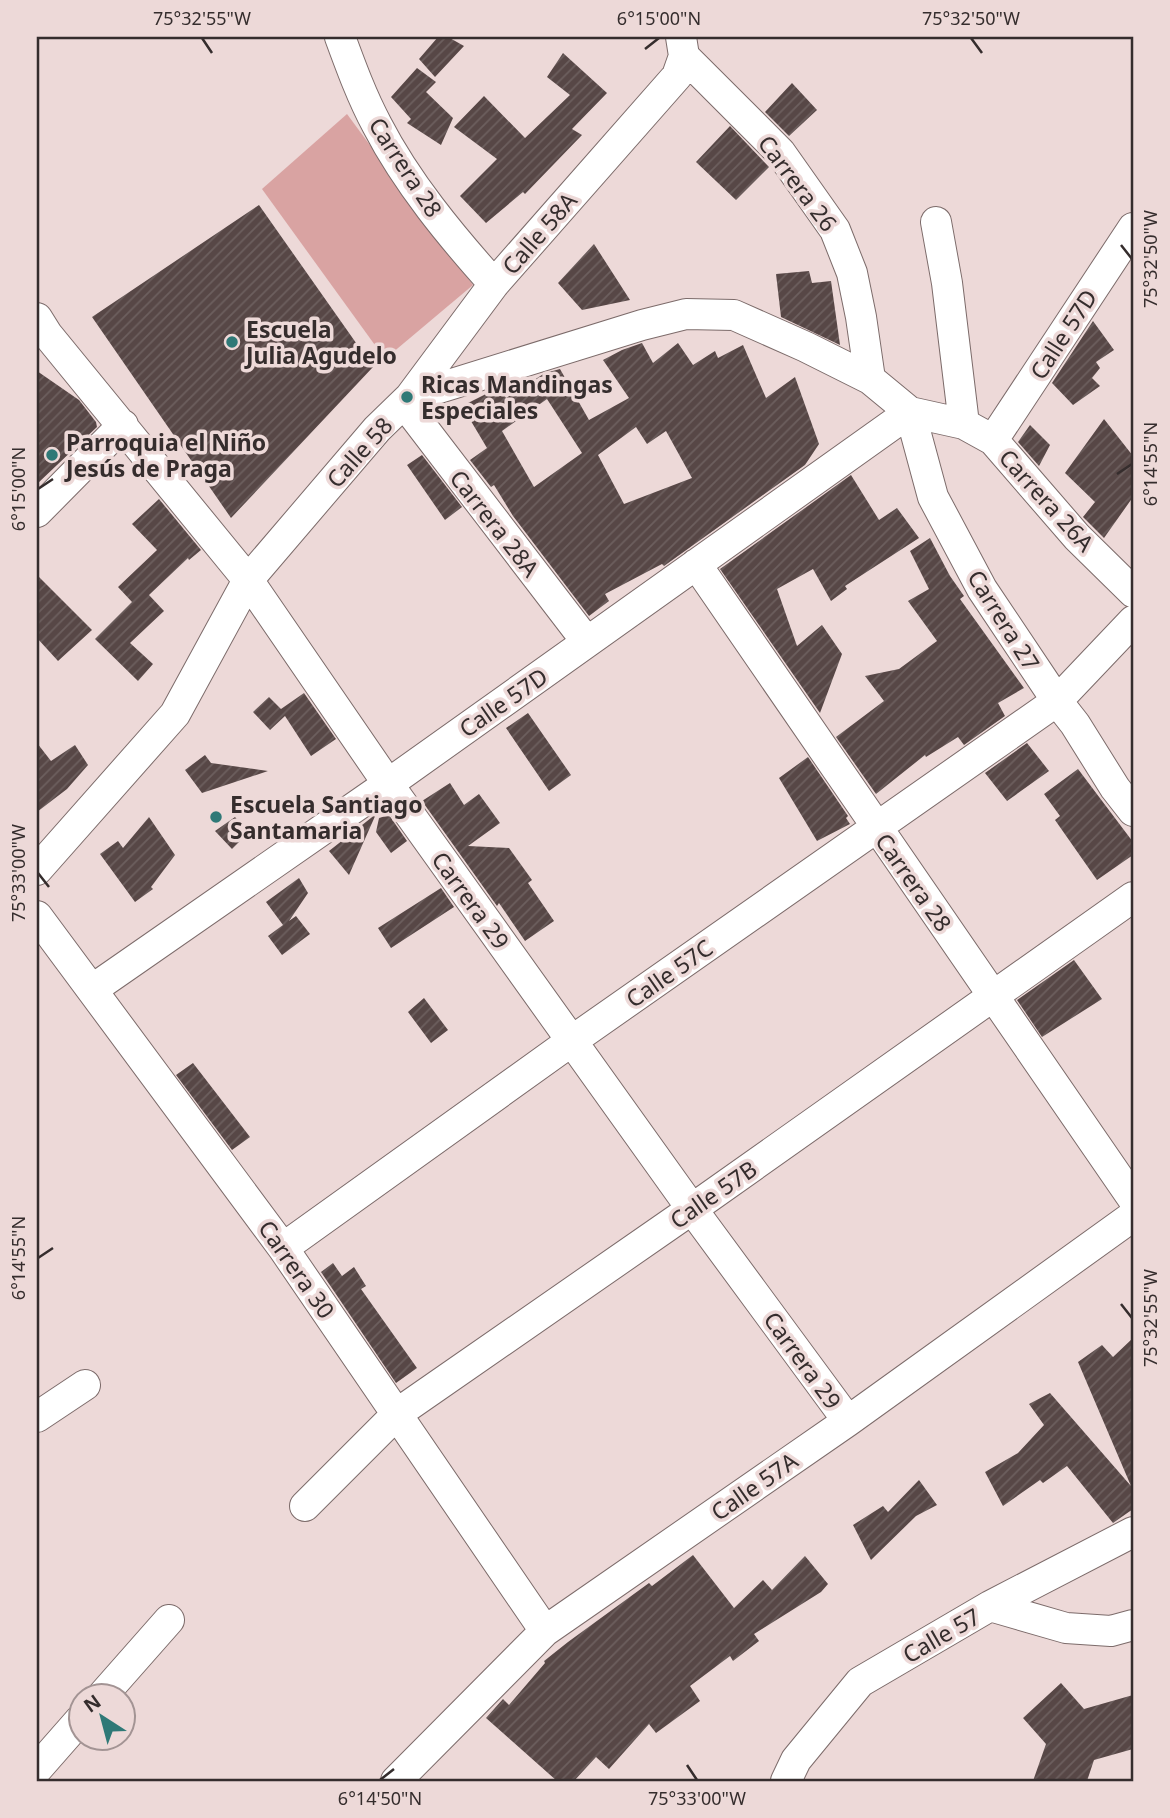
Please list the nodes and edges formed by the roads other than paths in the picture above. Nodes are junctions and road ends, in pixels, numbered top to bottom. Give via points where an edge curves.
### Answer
1 (340, 37) edge
2 (681, 56) edge
3 (936, 222) dead end
4 (1133, 228) edge
5 (494, 284) junction
6 (37, 318) edge
7 (870, 379) junction
8 (407, 400) junction
9 (910, 412) junction
10 (964, 424) junction
11 (123, 425) junction
12 (993, 440) junction
13 (37, 512) edge
14 (696, 564) junction
15 (248, 580) junction
16 (1133, 592) edge
17 (1133, 621) edge
18 (587, 642) junction
19 (1057, 701) junction
20 (1075, 724) junction
21 (1133, 779) edge
22 (387, 784) junction
23 (1133, 811) edge
24 (876, 828) junction
25 (37, 870) edge
26 (1133, 897) edge
27 (37, 916) edge
28 (93, 989) junction
29 (992, 995) junction
30 (573, 1041) junction
31 (1133, 1199) edge
32 (692, 1209) junction
33 (1133, 1216) edge
34 (283, 1248) junction
35 (85, 1385) dead end
36 (398, 1413) junction
37 (37, 1417) edge
38 (848, 1421) junction
39 (305, 1506) dead end
40 (1133, 1532) edge
41 (990, 1606) junction
42 (169, 1620) dead end
43 (1133, 1625) edge
44 (545, 1631) junction
45 (114, 1682) edge
46 (66, 1736) edge
47 (37, 1769) edge
48 (396, 1781) edge
49 (786, 1781) edge

1 - 5 street, Carrera 28 via 378,127 453,238
2 - 5 street, Calle 58A
2 - 7 street, Carrera 26 via 780,152 835,230 852,273
3 - 10 street
4 - 12 street, Calle 57D
5 - 8 street, Calle 58A
6 - 11 street, Carrera 29
7 - 8 street, Calle 58 via 734,315 686,314
7 - 9 street, Calle 58
8 - 15 street, Calle 58
8 - 18 street, Carrera 28A
9 - 10 street, Carrera 26A
9 - 14 street, Calle 57D
9 - 19 street, Carrera 27 via 933,497 982,589
10 - 12 street, Carrera 26A
11 - 13 street
11 - 15 street, Carrera 29
12 - 16 street, Carrera 26A via 1077,537
14 - 18 street, Calle 57D
14 - 24 street, Carrera 28
15 - 22 street, Carrera 29
15 - 25 street, Calle 58 via 175,713
17 - 19 street, Calle 57C
18 - 22 street, Calle 57D
19 - 20 street, Carrera 27
19 - 24 street, Calle 57C
20 - 21 street via 1109,763
20 - 23 street, Carrera 27
22 - 28 street, Calle 57D
22 - 30 street, Carrera 29
24 - 29 street, Carrera 28
24 - 30 street, Calle 57C
26 - 29 street, Calle 57B
27 - 28 street, Carrera 30
28 - 34 street, Carrera 30
29 - 31 street, Carrera 28
29 - 32 street, Calle 57B
30 - 32 street, Carrera 29
30 - 34 street, Calle 57C
32 - 36 street, Calle 57B
32 - 38 street, Carrera 29
33 - 38 street, Calle 57A
34 - 36 street, Carrera 30
35 - 37 street
36 - 39 street, Calle 57B
36 - 44 street, Carrera 30
38 - 44 street, Calle 57A
40 - 41 street, Calle 57
41 - 43 street via 1066,1628 1111,1631
41 - 49 street, Calle 57 via 860,1682 796,1760
42 - 45 street
44 - 48 street, Calle 57A
46 - 47 street

